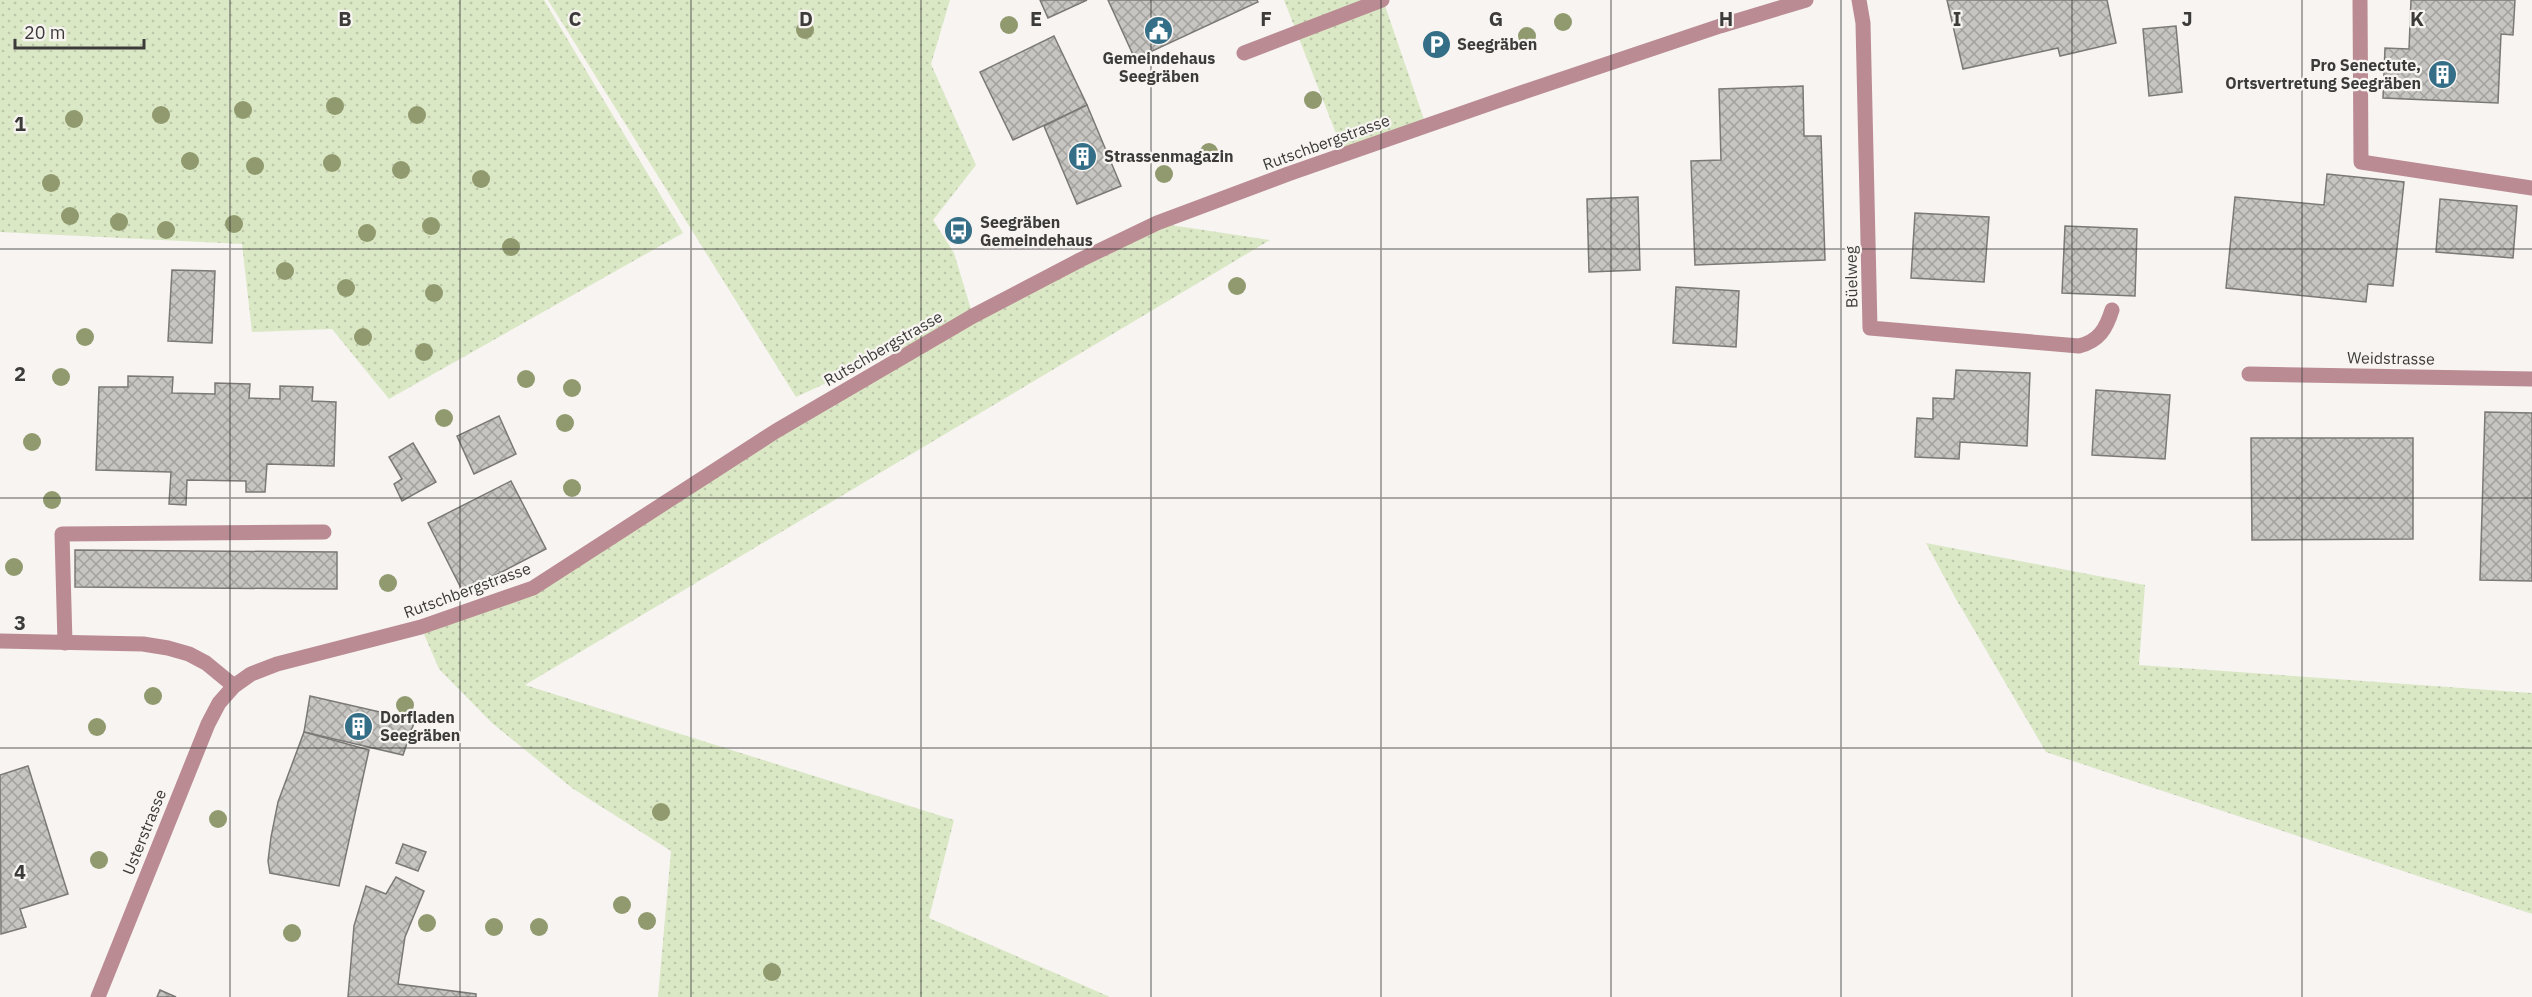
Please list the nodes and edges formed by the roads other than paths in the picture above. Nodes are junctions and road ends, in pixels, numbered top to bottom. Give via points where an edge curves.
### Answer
1 (1382, 0) edge
2 (1806, 0) edge
3 (1859, 0) edge
4 (2360, 0) edge
5 (1244, 53) dead end
6 (2532, 188) edge
7 (2112, 310) dead end
8 (2249, 374) dead end
9 (2532, 379) edge
10 (324, 532) dead end
11 (0, 641) edge
12 (65, 643) junction
13 (234, 686) junction
14 (98, 997) edge

1 - 5 street
2 - 13 street, Rutschbergstrasse via 1503,99 1157,223 952,328 776,431 533,588 421,627 277,664
3 - 7 street, Büelweg via 1863,23 1870,328 2079,346 2091,343 2101,334
4 - 6 street via 2361,162
8 - 9 street, Weidstrasse
10 - 12 street via 62,534
11 - 12 street
12 - 13 street via 168,648 206,663
13 - 14 street, Usterstrasse via 219,703 198,746

